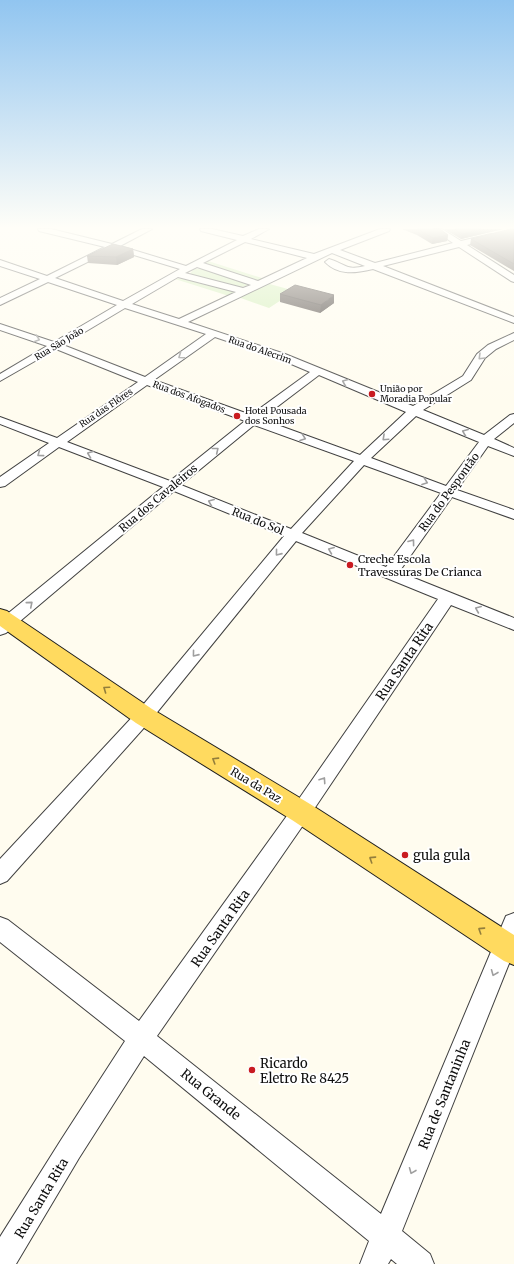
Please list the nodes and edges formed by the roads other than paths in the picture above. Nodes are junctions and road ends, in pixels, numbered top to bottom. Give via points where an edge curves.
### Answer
1 (29, 288) edge
2 (76, 288) edge
3 (154, 288) edge
4 (232, 288) edge
5 (250, 288) edge
6 (430, 288) edge
7 (244, 291) junction
8 (0, 302) edge
9 (126, 304) junction
10 (514, 320) edge
11 (180, 322) junction
12 (0, 327) edge
13 (213, 334) junction
14 (514, 336) edge
15 (56, 346) junction
16 (318, 371) junction
17 (0, 378) edge
18 (146, 381) junction
19 (414, 411) junction
20 (514, 417) edge
21 (0, 420) edge
22 (254, 420) junction
23 (486, 440) junction
24 (56, 442) junction
25 (514, 452) edge
26 (363, 459) junction
27 (0, 483) edge
28 (172, 486) junction
29 (450, 491) junction
30 (514, 515) edge
31 (293, 535) junction
32 (389, 574) junction
33 (448, 597) junction
34 (3, 622) edge
35 (514, 624) edge
36 (144, 716) junction
37 (301, 812) junction
38 (0, 874) edge
39 (0, 928) edge
40 (511, 940) edge
41 (141, 1038) junction
42 (386, 1235) junction
43 (0, 1264) edge
44 (374, 1264) edge
45 (420, 1264) edge

1 - 8 street
2 - 9 street, Rua do Alecrim
3 - 9 street, Rua São João
4 - 7 street
5 - 7 street
6 - 10 street
7 - 11 street
9 - 11 street, Rua do Alecrim
9 - 15 street, Rua São João
11 - 13 street, Rua do Alecrim
12 -> 15 street, Rua dos Afogados
13 - 16 street, Rua do Alecrim
13 -> 18 street, Rua das Flôres
14 -> 19 street via 481,356 467,378
15 - 17 street, Rua São João
15 - 18 street, Rua dos Afogados
19 -> 16 street, Rua do Alecrim
16 - 22 street, Rua dos Cavaleiros
18 - 22 street, Rua dos Afogados
18 - 24 street, Rua das Flôres
23 -> 19 street, Rua do Alecrim
19 -> 26 street
20 - 23 street, Rua do Pespontão
21 - 24 street, Rua do Sol
22 -> 26 street, Rua dos Afogados
28 -> 22 street, Rua dos Cavaleiros
23 - 25 street, Rua do Alecrim
23 - 29 street, Rua do Pespontão
24 -> 27 street, Rua das Flôres
28 -> 24 street, Rua do Sol
26 -> 29 street, Rua dos Afogados
26 - 31 street
31 -> 28 street, Rua do Sol
34 -> 28 street, Rua dos Cavaleiros
29 - 30 street, Rua dos Afogados
32 -> 29 street, Rua do Pespontão
32 -> 31 street, Rua do Sol
31 -> 36 street
32 - 33 street, Rua do Sol
35 -> 33 street, Rua do Sol
37 -> 33 street, Rua Santa Rita
36 -> 34 main road, Rua da Paz
37 -> 36 main road, Rua da Paz
36 - 38 street
40 -> 37 main road, Rua da Paz
37 - 41 street, Rua Santa Rita
39 - 41 street, Rua Grande
40 -> 42 street, Rua de Santaninha
41 - 42 street, Rua Grande
41 - 43 street, Rua Santa Rita
42 - 44 street, Rua de Santaninha
42 - 45 street, Rua Grande

